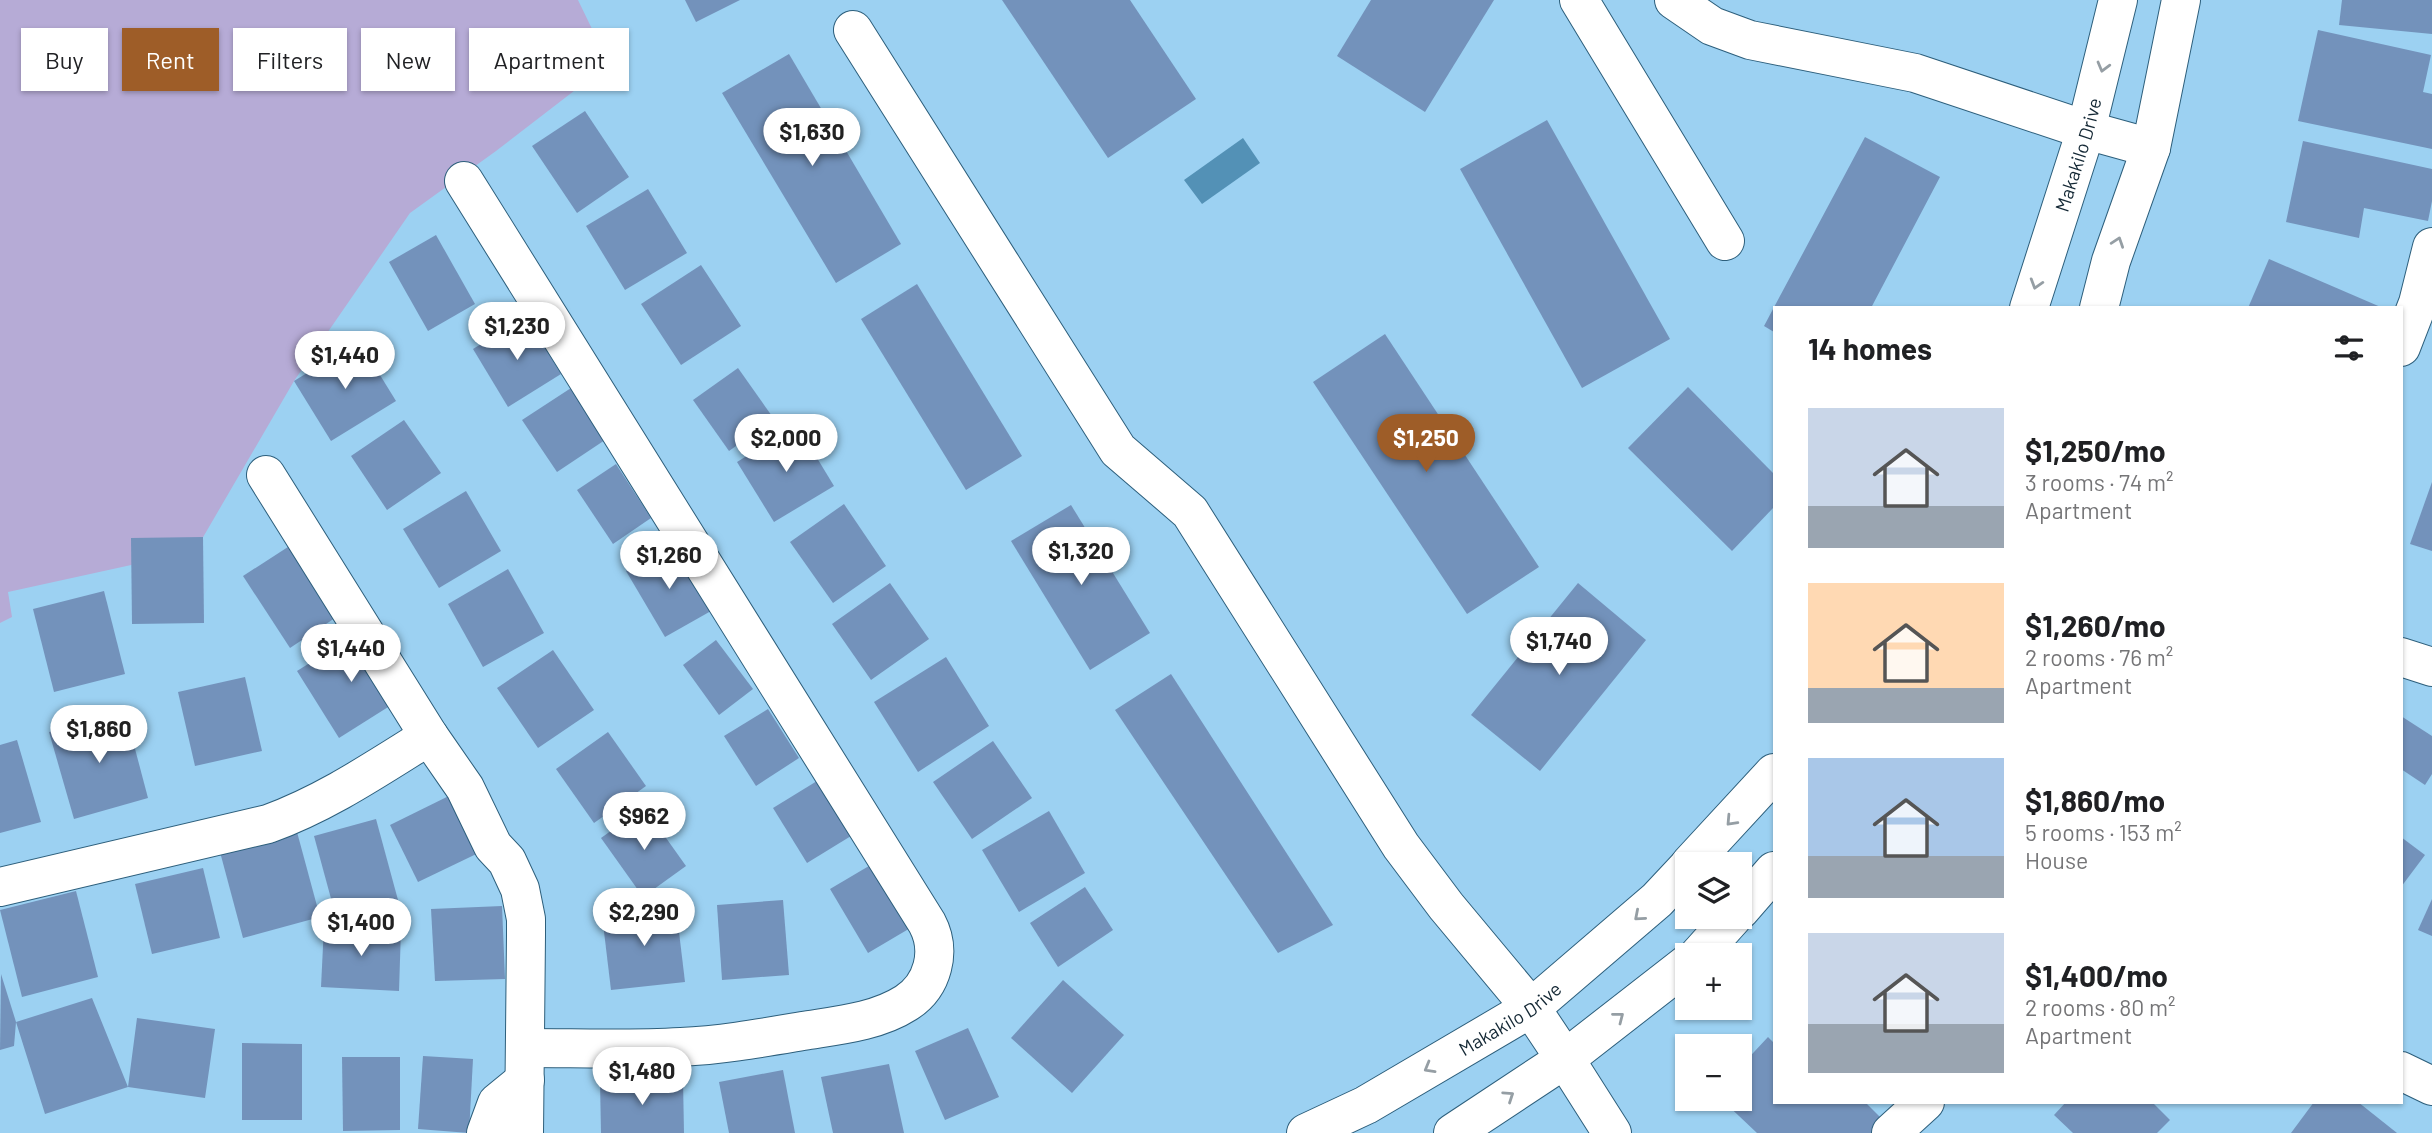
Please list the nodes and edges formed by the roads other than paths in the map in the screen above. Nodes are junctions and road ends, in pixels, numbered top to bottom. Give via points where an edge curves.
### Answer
1 (1579, 0) edge
2 (1674, 0) edge
3 (2118, 0) edge
4 (2181, 0) edge
5 (853, 30) dead end
6 (2086, 130) junction
7 (2151, 148) junction
8 (464, 181) dead end
9 (1725, 241) dead end
10 (2432, 247) edge
11 (2030, 306) edge
12 (2100, 306) edge
13 (2403, 342) edge
14 (266, 475) dead end
15 (2403, 658) edge
16 (2432, 667) edge
17 (429, 736) junction
18 (1773, 774) edge
19 (1701, 852) edge
20 (1773, 872) edge
21 (1675, 880) edge
22 (0, 887) edge
23 (1752, 896) edge
24 (1722, 929) edge
25 (1710, 943) edge
26 (1675, 973) edge
27 (1531, 1009) junction
28 (1565, 1059) junction
29 (526, 1064) junction
30 (2403, 1072) edge
31 (2432, 1086) edge
32 (485, 1133) edge
33 (524, 1133) edge
34 (1306, 1133) edge
35 (1453, 1133) edge
36 (1612, 1133) edge

1 - 9 main road
2 - 6 main road via 1730,34 1915,72
3 -> 6 main road, Makakilo Drive
4 - 7 main road
5 - 27 main road via 1118,450 1190,512 1415,866
6 - 7 main road
6 -> 11 main road, Makakilo Drive
12 -> 7 main road
8 - 29 main road via 927,923 934,950 932,971 917,995 900,1006 844,1025
10 - 13 main road
14 - 17 main road
15 - 16 main road
17 - 22 main road via 334,795 268,824
17 - 29 main road via 465,788 520,889 526,919
18 -> 19 main road, Makakilo Drive
20 - 23 main road
21 -> 27 main road, Makakilo Drive
24 - 25 main road
28 -> 26 main road
27 - 28 main road
27 -> 34 main road, Makakilo Drive via 1366,1105
35 -> 28 main road
28 - 36 main road
29 - 32 main road via 497,1103
29 - 33 main road
30 - 31 main road

